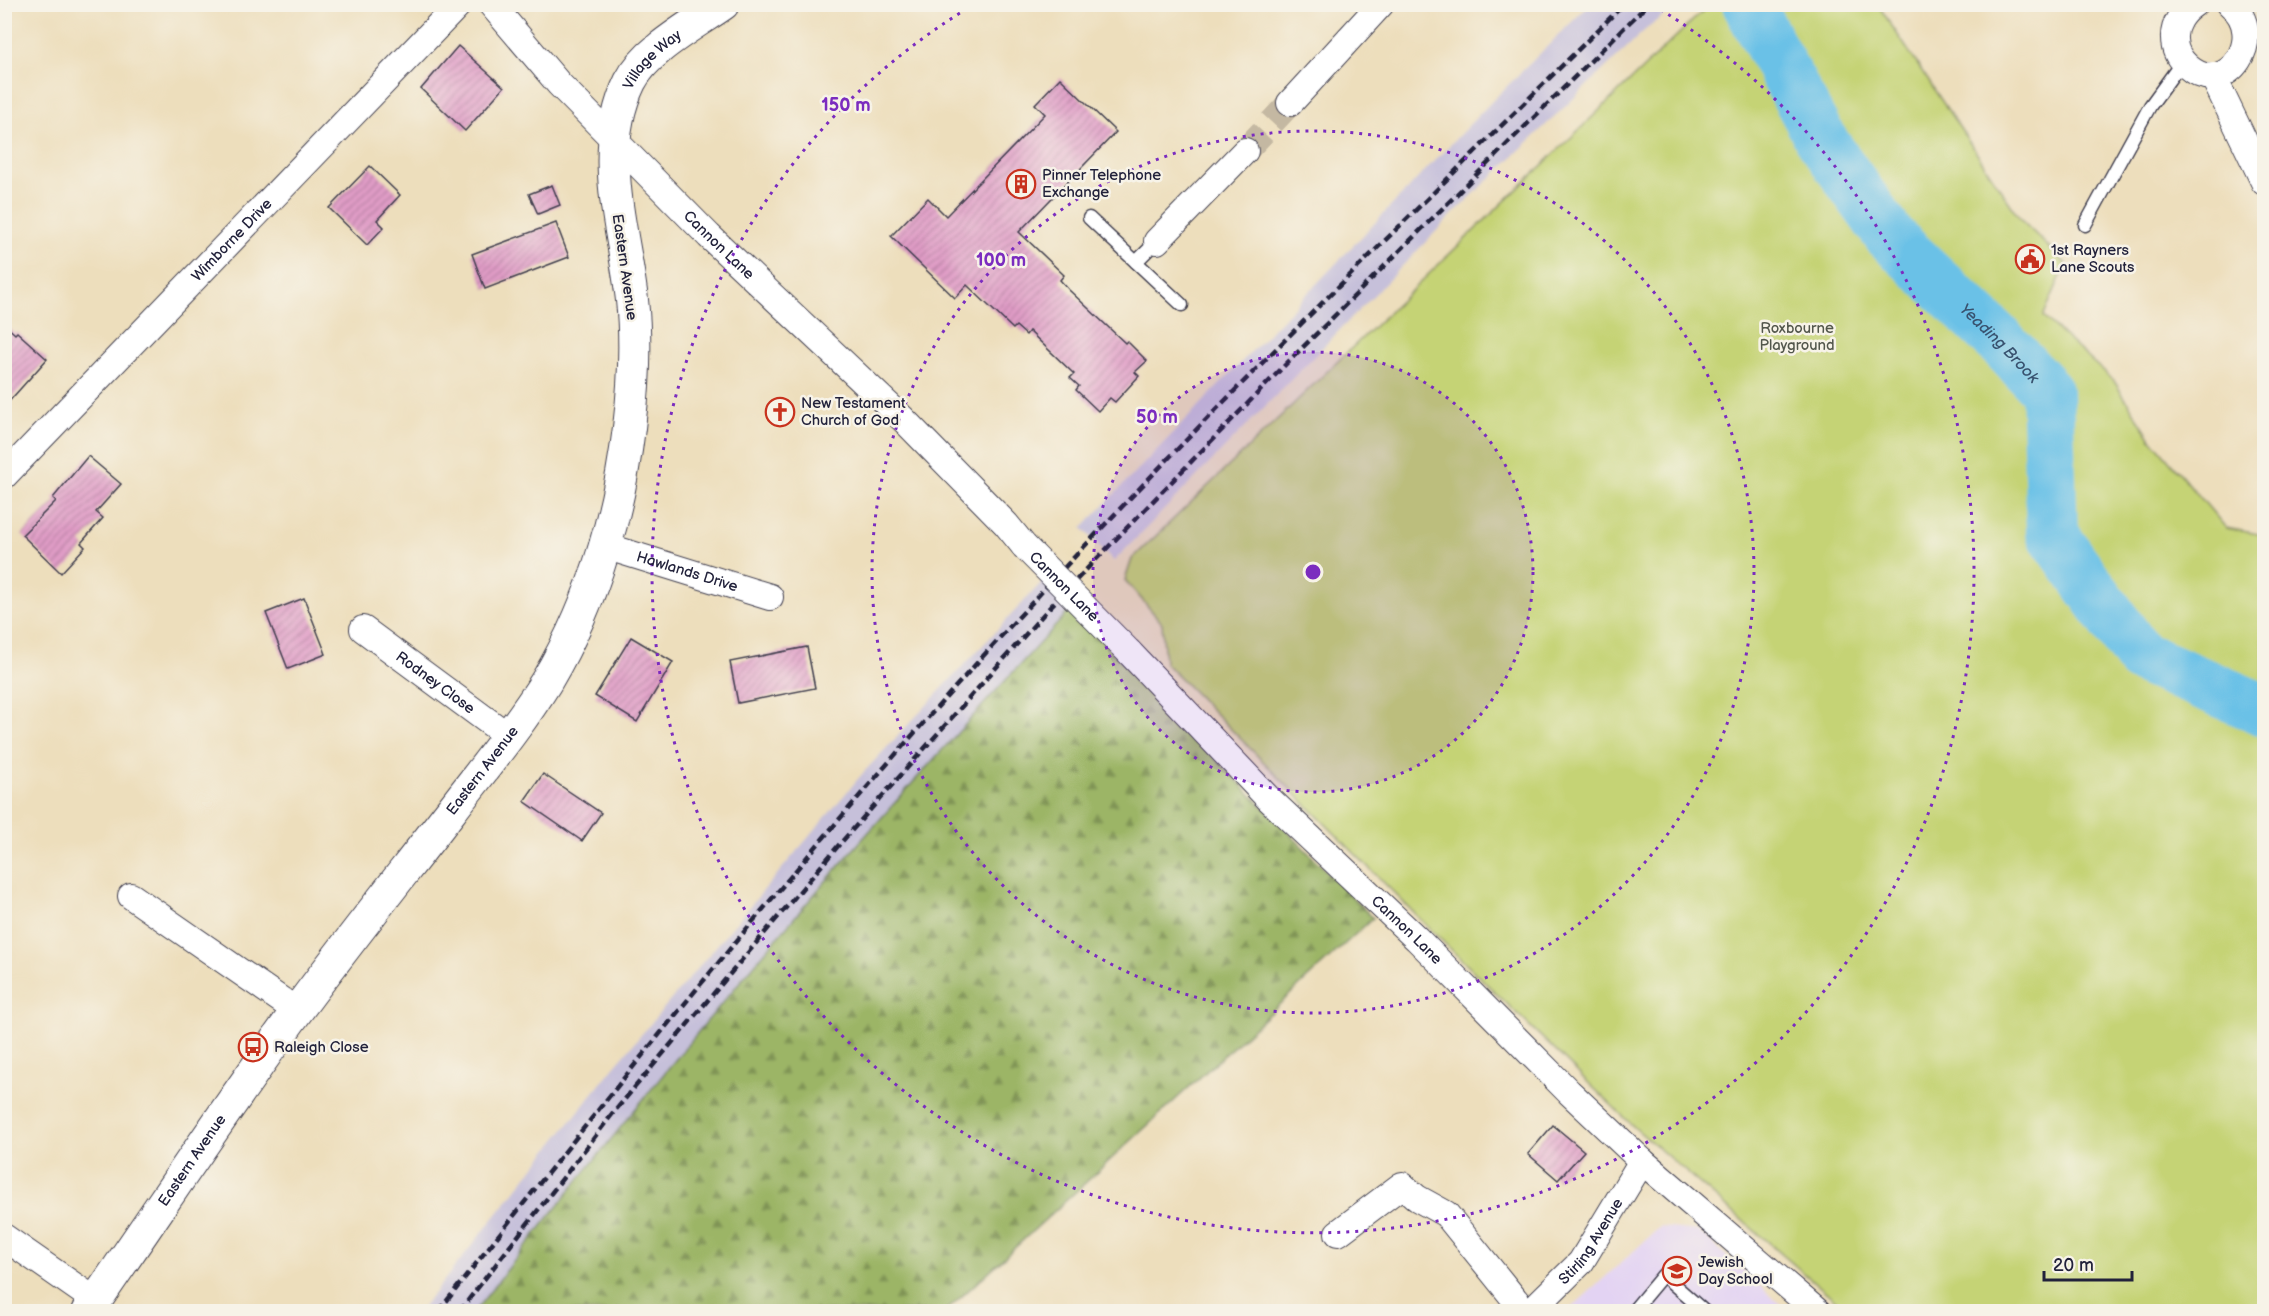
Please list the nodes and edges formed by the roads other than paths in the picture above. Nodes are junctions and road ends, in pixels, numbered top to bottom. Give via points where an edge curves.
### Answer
1 (459, 4) edge
2 (491, 4) edge
3 (723, 4) edge
4 (1381, 4) edge
5 (2230, 4) edge
6 (2185, 7) edge
7 (2257, 46) edge
8 (2182, 62) junction
9 (2213, 76) junction
10 (1290, 103) tunnel mouth
11 (615, 138) junction
12 (1245, 151) tunnel mouth
13 (2265, 182) edge
14 (1089, 218) dead end
15 (2085, 225) dead end
16 (1157, 241) joint
17 (1136, 262) junction
18 (1182, 305) dead end
19 (4, 476) edge
20 (605, 546) junction
21 (770, 597) dead end
22 (363, 629) dead end
23 (508, 736) junction
24 (131, 896) dead end
25 (297, 1011) junction
26 (1642, 1161) junction
27 (1338, 1233) dead end
28 (4, 1237) edge
29 (92, 1306) edge
30 (1525, 1311) edge
31 (1530, 1311) edge
32 (1632, 1311) edge
33 (1705, 1311) edge
34 (1817, 1311) edge

1 - 19 street, Wimborne Drive
2 - 11 street, Cannon Lane via 560,84
3 - 11 street, Village Way via 649,57 630,82
4 - 10 street
5 - 7 street via 2247,21
6 - 8 street via 2174,30
7 - 9 street via 2236,67
8 - 9 street via 2191,70
8 - 15 lane via 2150,106
9 - 13 street
11 - 20 street, Eastern Avenue via 615,200 632,301 634,357 623,464
11 - 26 street, Cannon Lane, bridge via 710,236 903,419 1268,798
12 - 16 street
14 - 17 lane
16 - 17 lane
17 - 18 lane
20 - 21 street, Hawlands Drive
20 - 23 street, Eastern Avenue via 570,639 545,684
22 - 23 street, Rodney Close
23 - 25 street, Eastern Avenue
24 - 25 street
25 - 29 street, Eastern Avenue
26 - 31 street, Stirling Avenue via 1581,1262
26 - 34 street, Cannon Lane
27 - 30 street via 1402,1185 1446,1214
28 - 29 street
32 - 33 lane via 1663,1275

